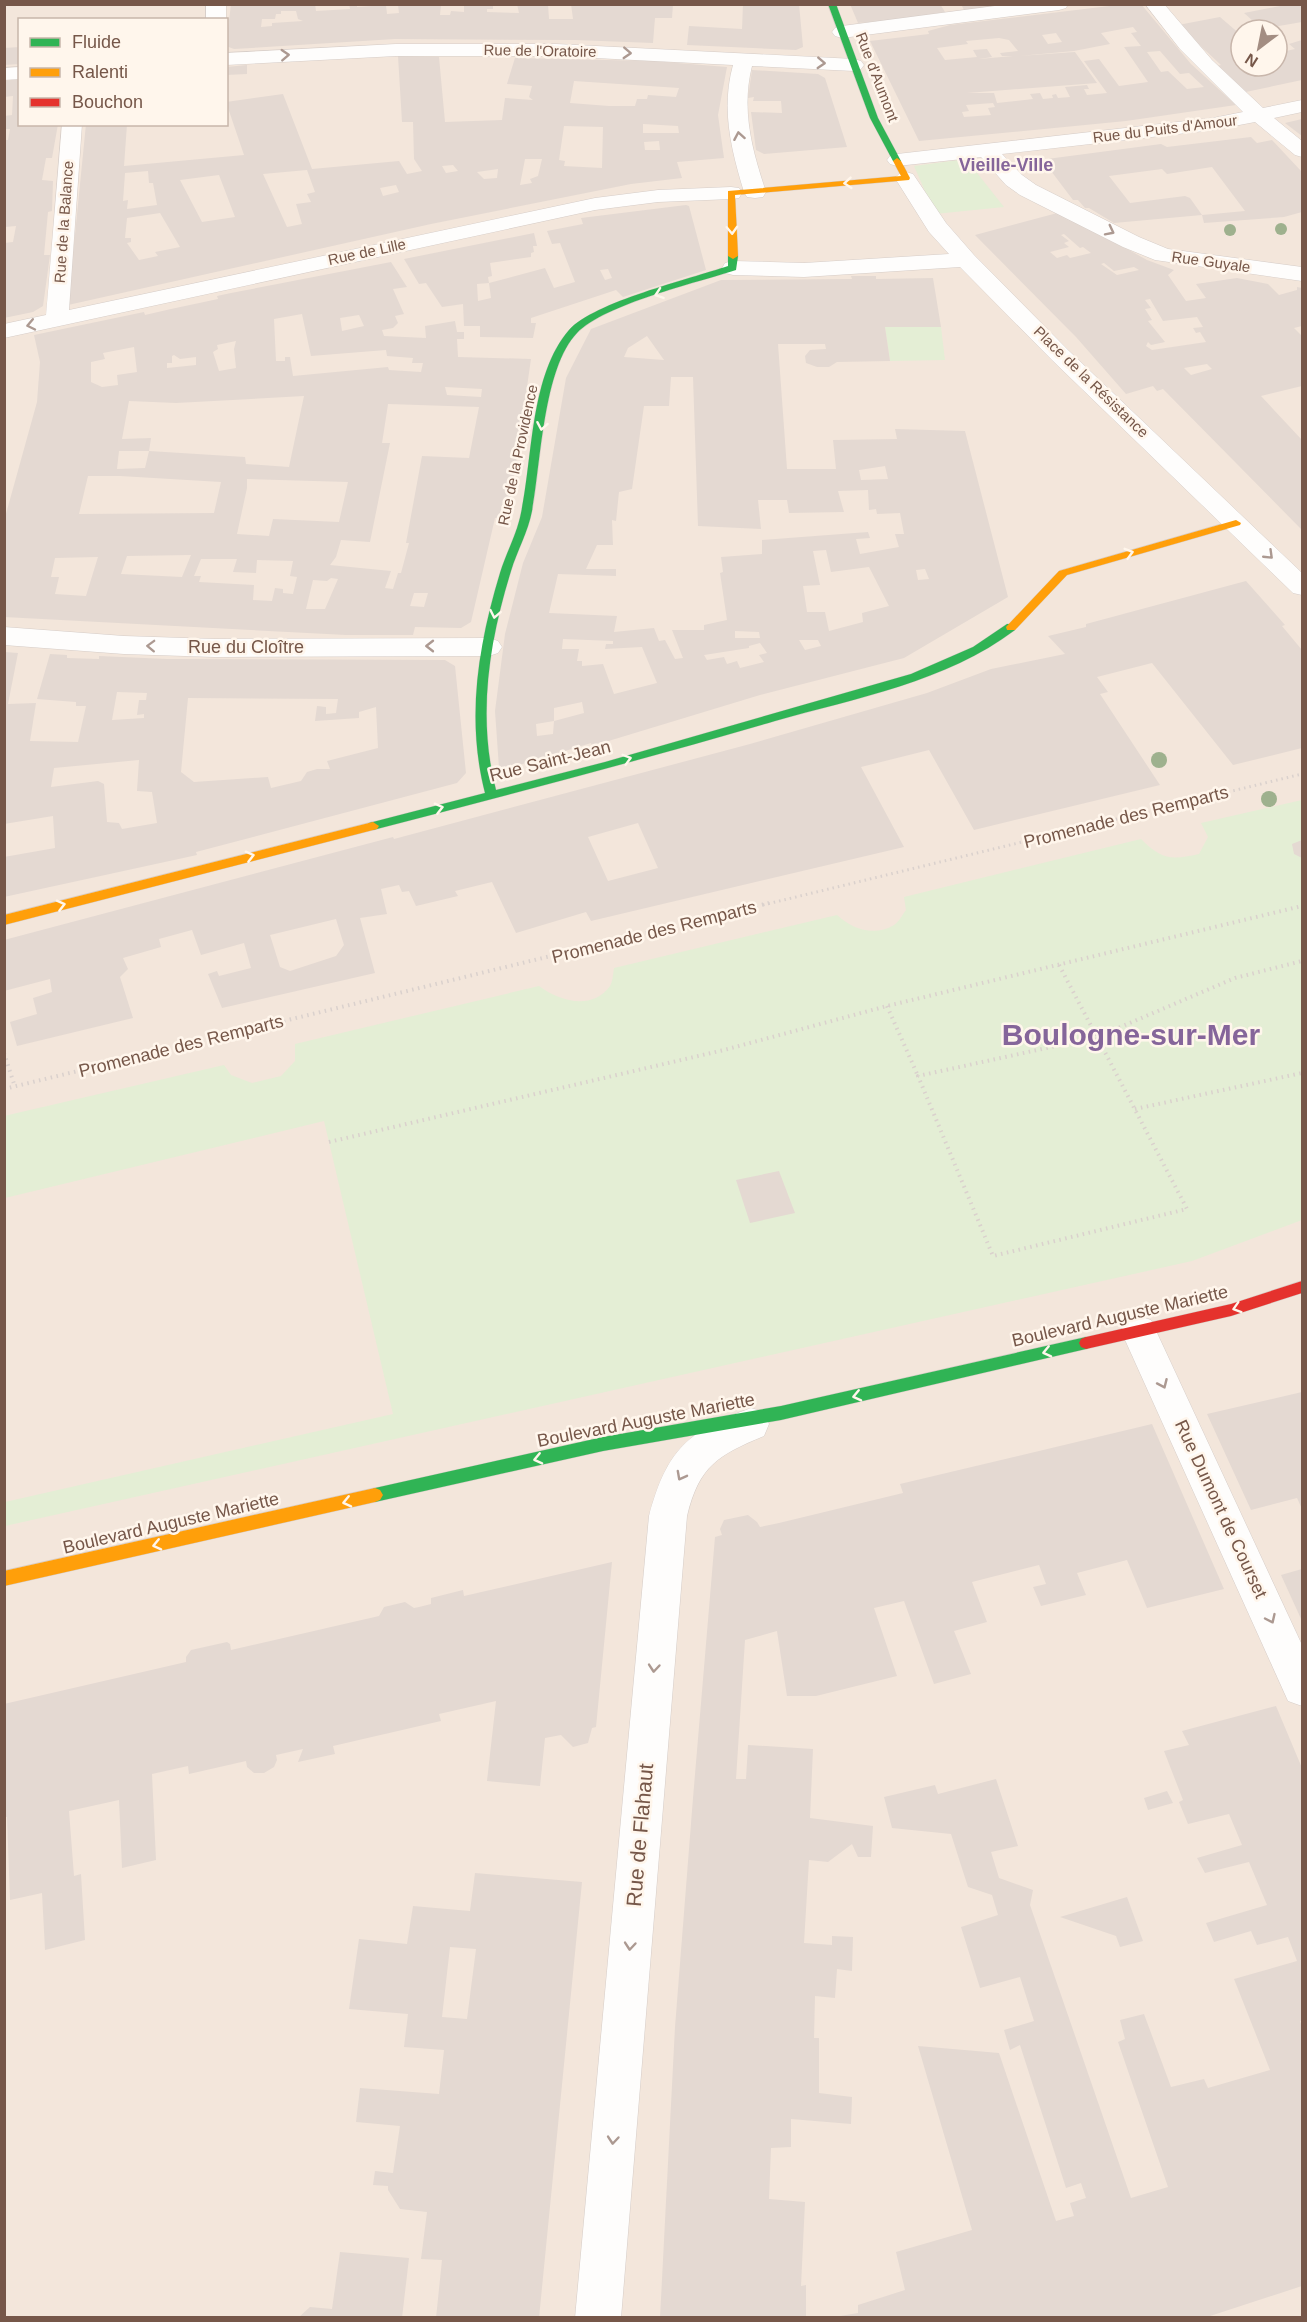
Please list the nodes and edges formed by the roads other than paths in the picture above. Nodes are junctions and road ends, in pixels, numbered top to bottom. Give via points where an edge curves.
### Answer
1 (832, 4) edge
2 (1059, 4) edge
3 (1154, 4) edge
4 (842, 32) junction
5 (228, 59) edge
6 (743, 62) junction
7 (854, 65) junction
8 (1302, 106) edge
9 (1260, 116) junction
10 (72, 126) edge
11 (986, 150) junction
12 (1302, 151) edge
13 (902, 169) junction
14 (755, 192) junction
15 (731, 193) junction
16 (966, 260) junction
17 (734, 268) junction
18 (1302, 274) edge
19 (57, 320) junction
20 (4, 331) edge
21 (1236, 523) junction
22 (1302, 587) edge
23 (4, 636) edge
24 (489, 647) junction
25 (491, 794) junction
26 (4, 920) edge
27 (1299, 1289) edge
28 (1139, 1331) junction
29 (781, 1413) junction
30 (4, 1579) edge
31 (1302, 1687) edge
32 (598, 2318) edge

1 - 4 street, Rue d'Aumont
2 - 4 street
3 - 9 street via 1196,57
4 - 7 street, Rue d'Aumont
5 -> 6 street, Rue de l'Oratoire via 434,50 584,51
6 -> 7 street, Rue de l'Oratoire
14 -> 6 street via 738,139 736,106
7 - 13 street, Rue d'Aumont via 874,118
8 - 9 street, Rue du Puits d'Amour
9 - 11 street, Rue du Puits d'Amour
9 - 12 street
10 - 19 street, Rue de la Balance
11 - 13 street, Rue du Puits d'Amour
11 -> 18 street, Rue Guyale via 1020,185 1163,255
13 -> 14 street
13 - 16 street, Place de la Résistance via 924,207
14 - 15 street
15 -> 17 street
15 - 19 street, Rue de Lille via 595,204
16 - 17 street via 804,270
16 - 21 street, Place de la Résistance
17 -> 24 street, Rue de la Providence via 597,315 574,329 568,338 549,384 525,518 504,578
19 -> 20 street, Rue de Lille
21 -> 22 street, Place de la Résistance
25 -> 21 street, Rue Saint-Jean via 605,766 939,668 1000,636 1055,581 1073,569
24 -> 23 street, Rue du Cloître via 215,648
24 - 25 street, Rue de la Providence via 479,730
26 -> 25 street, Rue Saint-Jean
27 -> 28 street, Boulevard Auguste Mariette via 1231,1310
28 -> 29 street, Boulevard Auguste Mariette
28 -> 31 street, Rue Dumont de Courset
29 -> 30 street, Boulevard Auguste Mariette via 603,1444
29 -> 32 street, Rue de Flahaut via 711,1441 681,1475 668,1516

